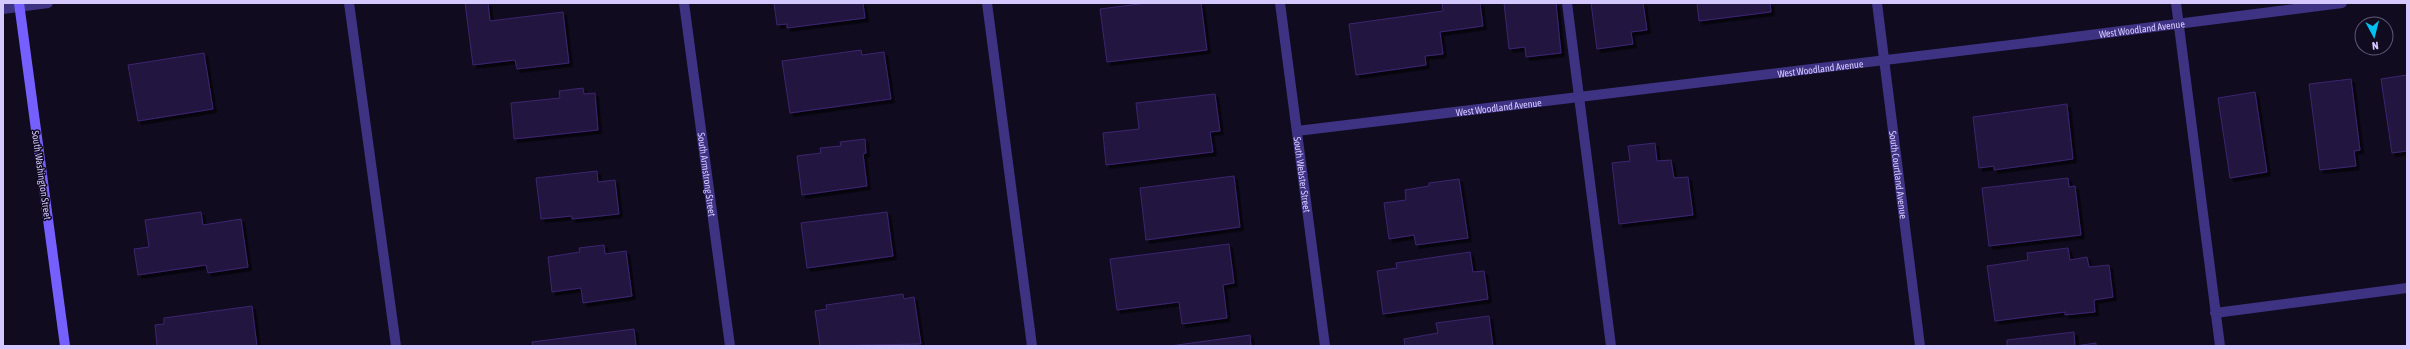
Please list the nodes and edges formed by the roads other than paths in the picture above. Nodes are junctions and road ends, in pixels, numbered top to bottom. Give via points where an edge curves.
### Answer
1 (48, 3) edge
2 (349, 3) edge
3 (684, 3) edge
4 (987, 3) edge
5 (1280, 3) edge
6 (1567, 3) edge
7 (1877, 3) edge
8 (2176, 3) edge
9 (2342, 3) edge
10 (19, 5) edge
11 (3, 9) edge
12 (2178, 24) junction
13 (1885, 62) junction
14 (1578, 98) junction
15 (1297, 131) junction
16 (2407, 288) edge
17 (2215, 313) junction
18 (65, 346) edge
19 (396, 346) edge
20 (730, 346) edge
21 (1032, 346) edge
22 (1325, 346) edge
23 (1611, 346) edge
24 (1920, 346) edge
25 (2220, 346) edge

1 - 10 street
2 - 19 street
3 - 20 street, South Armstrong Street
4 - 21 street
5 - 15 street, South Webster Street
6 - 14 street
7 - 13 street, South Courtland Avenue
8 - 12 street
9 - 12 street, West Woodland Avenue
10 - 11 street
10 - 18 main road, South Washington Street
12 - 13 street, West Woodland Avenue
12 - 17 street
13 - 14 street, West Woodland Avenue via 1748,76
13 - 24 street, South Courtland Avenue
14 - 15 street, West Woodland Avenue
14 - 23 street
15 - 22 street, South Webster Street
16 - 17 street
17 - 25 street

